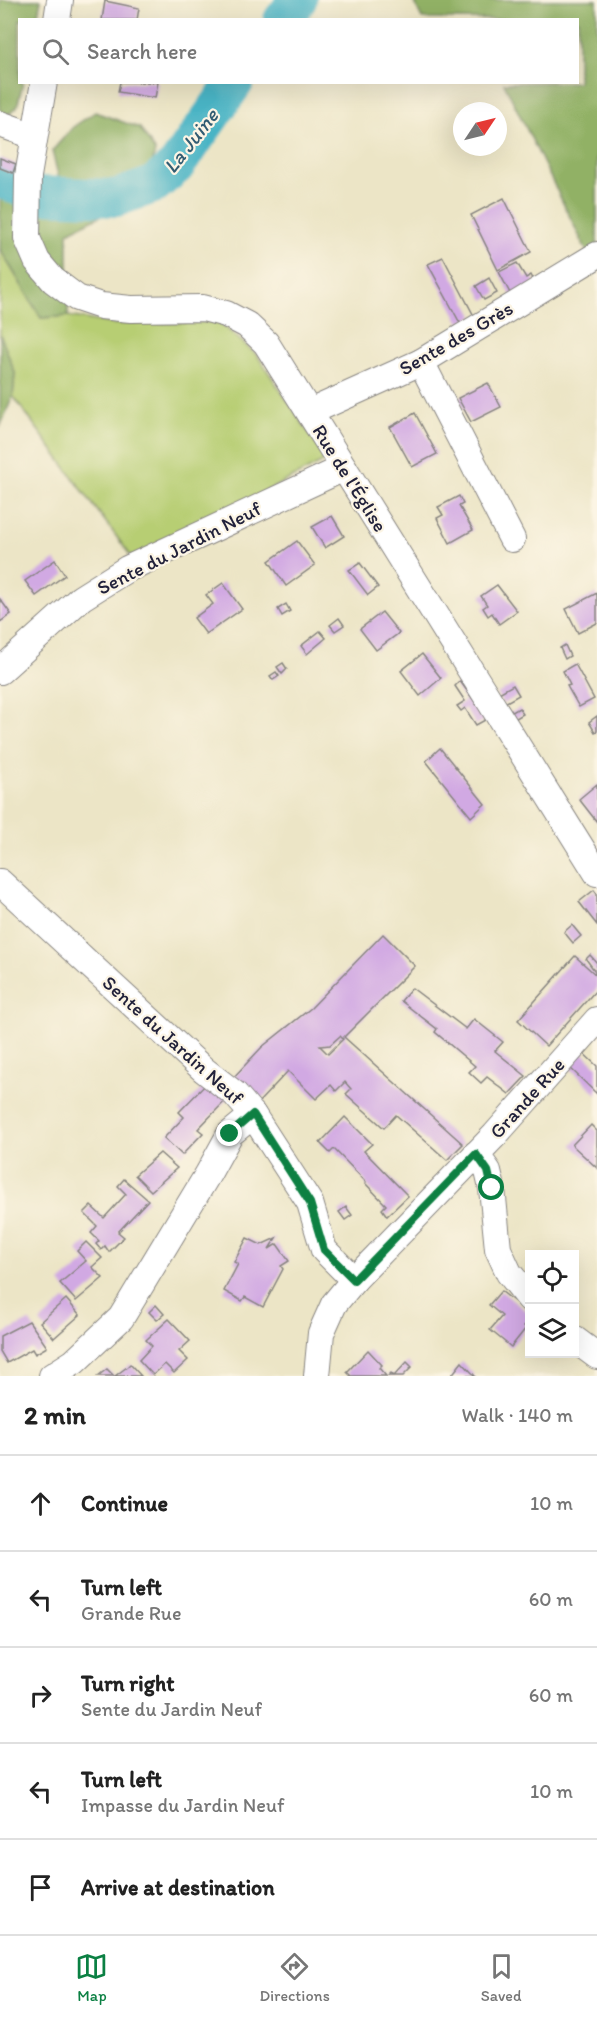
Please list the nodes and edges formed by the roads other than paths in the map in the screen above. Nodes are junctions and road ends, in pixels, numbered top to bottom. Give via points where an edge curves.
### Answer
1 (60, 0) edge
2 (57, 18) edge
3 (45, 84) edge
4 (0, 124) edge
5 (34, 136) junction
6 (597, 255) edge
7 (421, 362) junction
8 (310, 412) junction
9 (344, 468) junction
10 (512, 539) dead end
11 (0, 671) edge
12 (597, 873) edge
13 (0, 882) edge
14 (597, 1020) edge
15 (253, 1114) junction
16 (476, 1154) junction
17 (354, 1280) junction
18 (525, 1293) edge
19 (579, 1343) edge
20 (597, 1356) edge
21 (52, 1376) edge
22 (317, 1376) edge

1 - 2 street
3 - 5 street, Rue de l'Église
4 - 5 street
5 - 8 street, Rue de l'Église via 28,176 27,238 37,261 53,280 77,298 101,306 203,308 226,314 266,343
6 - 7 street, Sente des Grès
7 - 8 street, Sente des Grès
7 - 10 street
8 - 9 street, Rue de l'Église
9 - 11 street, Sente du Jardin Neuf via 127,569 81,597
9 - 12 street, Rue de l'Église
13 - 15 street, Sente du Jardin Neuf
14 - 16 street, Grande Rue
15 - 17 street, Sente du Jardin Neuf via 310,1203 324,1250
15 - 21 street via 230,1134 121,1318 74,1362
16 - 17 street, Grande Rue
16 - 18 street via 488,1171 492,1188 498,1249 509,1273
17 - 22 street, Grande Rue via 334,1304 321,1333
19 - 20 street

